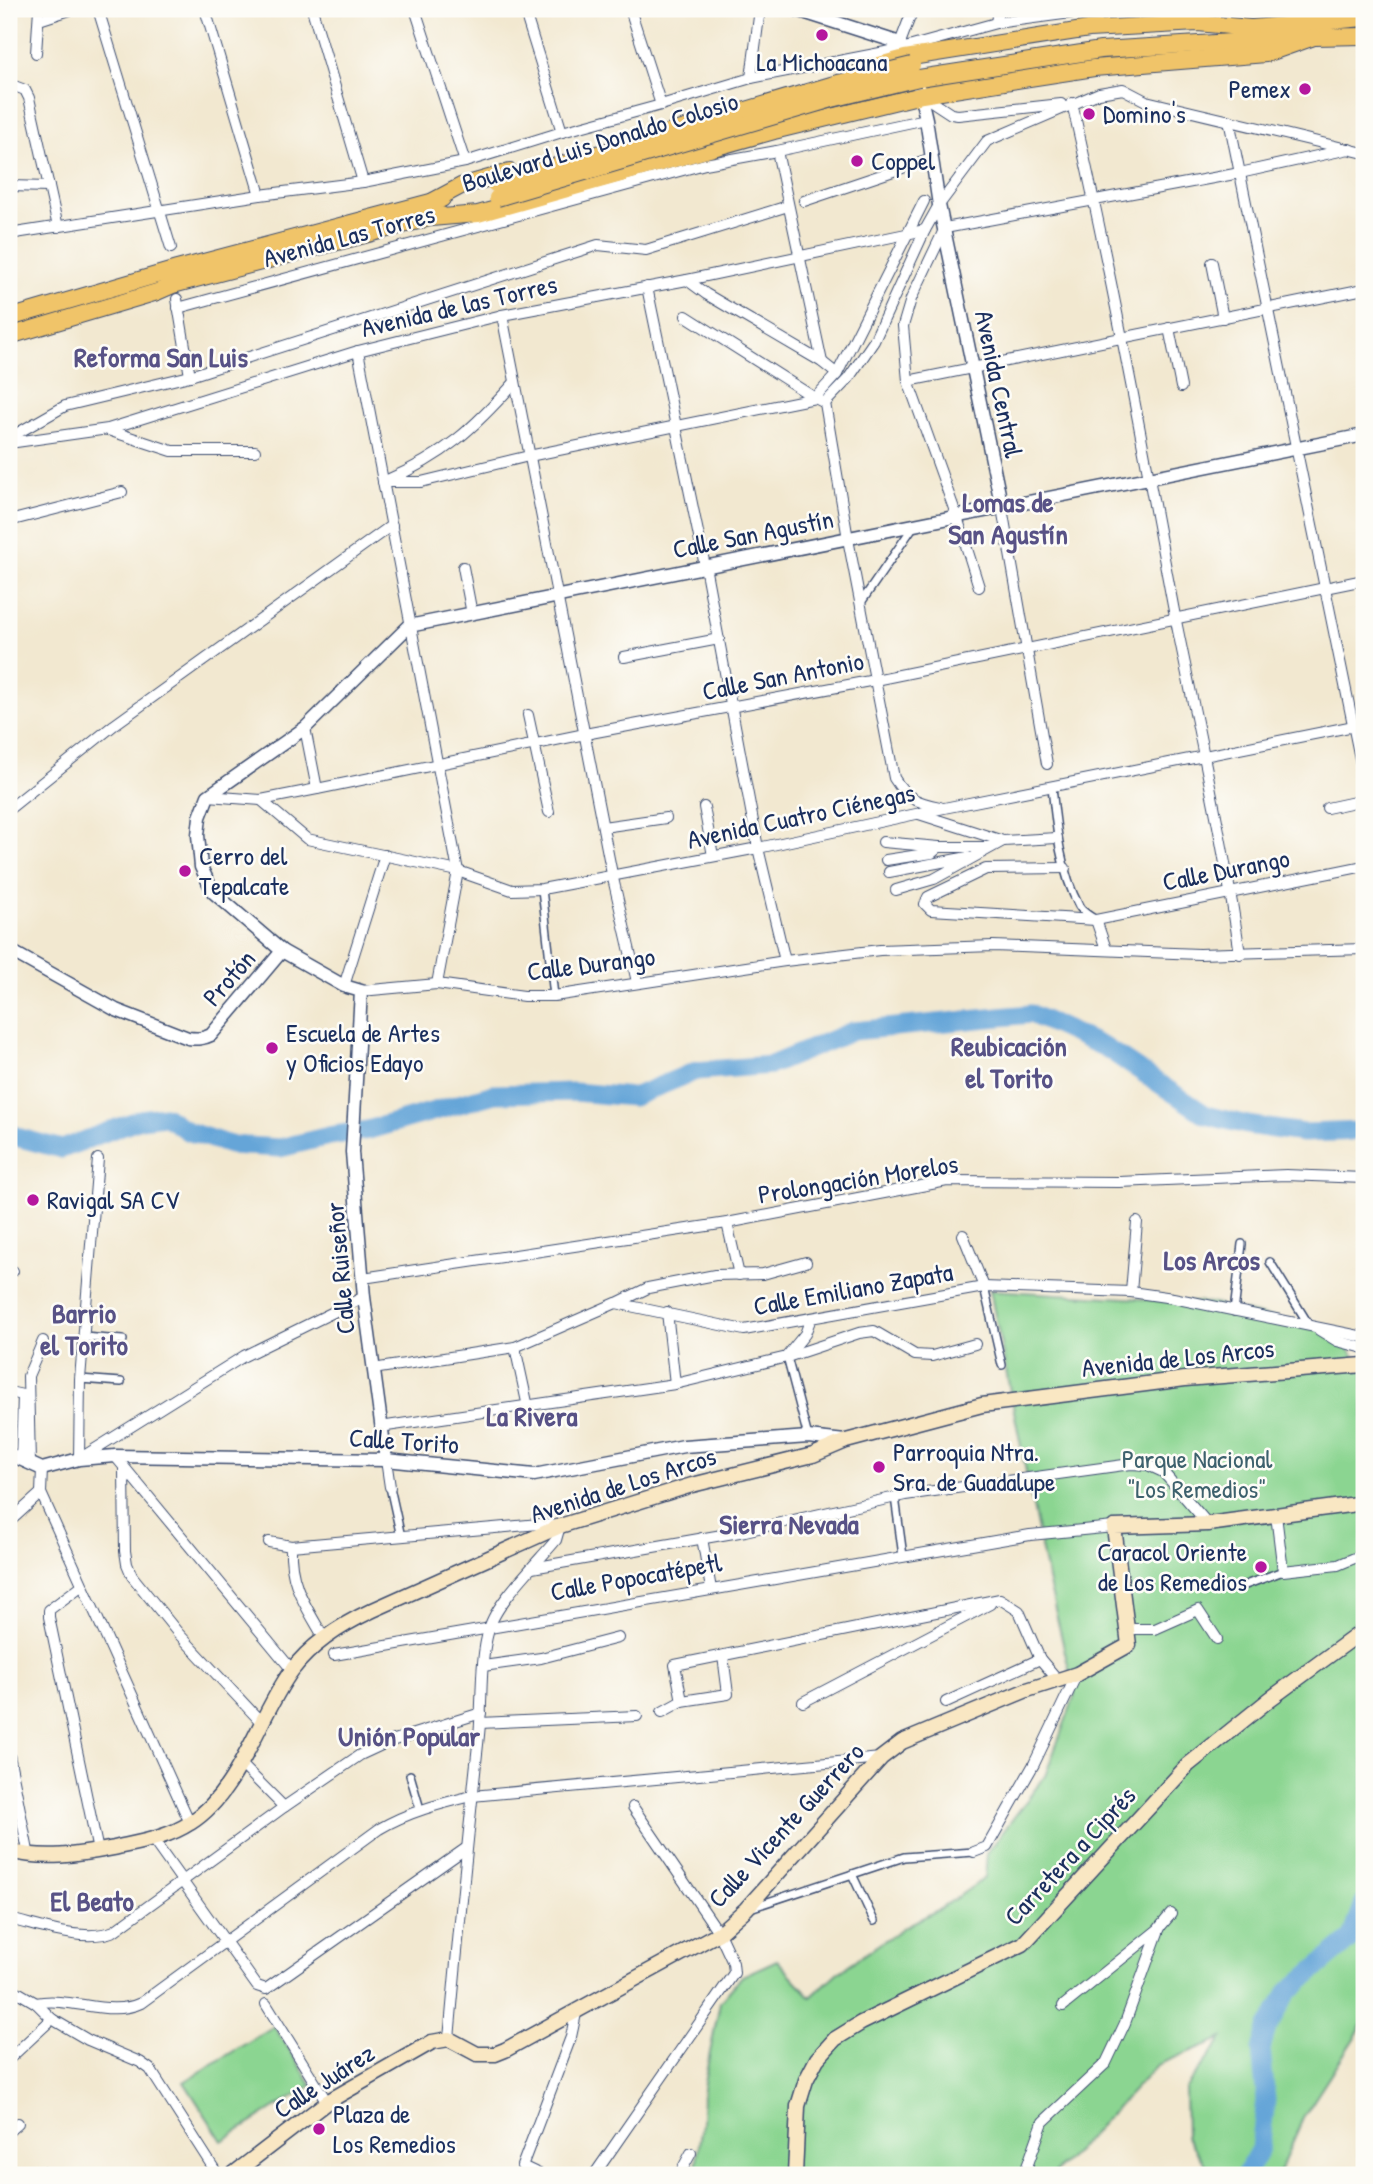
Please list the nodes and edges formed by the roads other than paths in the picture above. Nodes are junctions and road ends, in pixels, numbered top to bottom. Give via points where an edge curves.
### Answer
1 (73, 9) edge
2 (98, 9) edge
3 (205, 9) edge
4 (312, 9) edge
5 (415, 9) edge
6 (524, 9) edge
7 (630, 9) edge
8 (760, 9) edge
9 (794, 9) edge
10 (912, 9) edge
11 (998, 9) edge
12 (1101, 9) edge
13 (820, 12) edge
14 (39, 14) edge
15 (1364, 18) edge
16 (996, 23) junction
17 (1250, 28) junction
18 (1364, 36) edge
19 (1314, 37) junction
20 (1202, 38) junction
21 (902, 50) junction
22 (36, 52) dead end
23 (751, 78) junction
24 (9, 84) edge
25 (922, 95) junction
26 (1072, 103) junction
27 (661, 106) junction
28 (926, 119) junction
29 (1229, 120) junction
30 (562, 132) junction
31 (1349, 149) junction
32 (777, 151) junction
33 (1364, 153) edge
34 (932, 158) junction
35 (465, 162) junction
36 (1240, 173) junction
37 (363, 182) junction
38 (9, 186) edge
39 (49, 187) junction
40 (496, 191) junction
41 (260, 195) junction
42 (433, 201) junction
43 (804, 201) dead end
44 (924, 201) dead end
45 (1094, 201) junction
46 (939, 205) junction
47 (788, 206) junction
48 (161, 210) junction
49 (431, 218) junction
50 (58, 227) junction
51 (944, 228) junction
52 (925, 230) junction
53 (9, 234) edge
54 (907, 234) junction
55 (172, 248) dead end
56 (798, 257) junction
57 (1212, 263) dead end
58 (687, 280) junction
59 (648, 287) junction
60 (1364, 289) edge
61 (1269, 309) junction
62 (502, 315) junction
63 (686, 316) dead end
64 (9, 318) edge
65 (1223, 318) junction
66 (1169, 328) junction
67 (9, 336) edge
68 (1120, 337) junction
69 (358, 351) junction
70 (822, 362) junction
71 (972, 369) junction
72 (837, 374) junction
73 (190, 376) junction
74 (908, 381) junction
75 (515, 382) junction
76 (1181, 387) dead end
77 (815, 398) junction
78 (825, 403) junction
79 (676, 426) junction
80 (108, 429) junction
81 (1364, 435) edge
82 (9, 441) edge
83 (1296, 449) junction
84 (255, 451) dead end
85 (529, 456) junction
86 (1149, 480) junction
87 (383, 482) junction
88 (122, 492) dead end
89 (1002, 508) junction
90 (957, 517) junction
91 (9, 522) edge
92 (392, 525) junction
93 (913, 526) junction
94 (848, 539) junction
95 (705, 566) junction
96 (463, 567) dead end
97 (1364, 580) edge
98 (979, 587) dead end
99 (1325, 588) junction
100 (557, 598) junction
101 (860, 604) junction
102 (472, 614) junction
103 (1176, 619) junction
104 (409, 626) junction
105 (719, 639) junction
106 (1027, 649) junction
107 (624, 657) dead end
108 (875, 680) junction
109 (732, 708) junction
110 (528, 715) dead end
111 (1360, 724) edge
112 (305, 728) junction
113 (585, 734) junction
114 (535, 746) junction
115 (1204, 755) junction
116 (1047, 764) dead end
117 (437, 766) junction
118 (1364, 778) edge
119 (1052, 787) junction
120 (317, 789) junction
121 (208, 796) junction
122 (261, 800) junction
123 (1364, 800) edge
124 (704, 807) dead end
125 (944, 808) junction
126 (1327, 808) dead end
127 (9, 809) edge
128 (549, 812) dead end
129 (917, 814) junction
130 (666, 818) dead end
131 (603, 827) junction
132 (1058, 838) junction
133 (1003, 841) junction
134 (883, 842) dead end
135 (939, 847) junction
136 (992, 847) junction
137 (758, 848) junction
138 (979, 854) junction
139 (385, 855) junction
140 (713, 856) junction
141 (886, 860) dead end
142 (1364, 866) edge
143 (1065, 868) junction
144 (458, 870) junction
145 (890, 872) dead end
146 (612, 874) junction
147 (542, 889) junction
148 (896, 890) dead end
149 (1231, 892) junction
150 (1096, 920) junction
151 (1106, 949) junction
152 (1364, 949) edge
153 (9, 950) edge
154 (282, 951) junction
155 (1240, 954) junction
156 (785, 961) junction
157 (637, 982) junction
158 (437, 984) junction
159 (344, 986) junction
160 (361, 991) junction
161 (554, 996) junction
162 (98, 1159) dead end
163 (1364, 1178) edge
164 (1137, 1222) dead end
165 (727, 1223) junction
166 (963, 1235) dead end
167 (1242, 1244) dead end
168 (806, 1262) dead end
169 (1270, 1262) dead end
170 (739, 1275) junction
171 (363, 1278) junction
172 (984, 1287) junction
173 (1131, 1292) junction
174 (364, 1297) junction
175 (616, 1303) junction
176 (667, 1312) junction
177 (1234, 1312) junction
178 (811, 1318) junction
179 (1309, 1325) junction
180 (1364, 1337) edge
181 (83, 1338) junction
182 (123, 1340) dead end
183 (43, 1341) dead end
184 (975, 1344) dead end
185 (515, 1347) junction
186 (1364, 1348) edge
187 (787, 1357) junction
188 (1002, 1365) dead end
189 (1364, 1365) edge
190 (373, 1369) junction
191 (80, 1378) junction
192 (121, 1382) dead end
193 (675, 1384) junction
194 (9, 1392) edge
195 (528, 1407) junction
196 (380, 1427) junction
197 (808, 1437) junction
198 (846, 1441) junction
199 (9, 1454) edge
200 (115, 1456) junction
201 (79, 1459) junction
202 (386, 1460) junction
203 (31, 1464) junction
204 (124, 1469) junction
205 (390, 1487) joint
206 (41, 1493) junction
207 (895, 1497) junction
208 (1364, 1503) edge
209 (1276, 1515) junction
210 (9, 1522) edge
211 (1208, 1524) junction
212 (559, 1527) junction
213 (1114, 1527) junction
214 (401, 1537) junction
215 (702, 1538) junction
216 (269, 1542) dead end
217 (291, 1546) junction
218 (1364, 1554) edge
219 (903, 1556) junction
220 (532, 1568) junction
221 (1283, 1571) junction
222 (81, 1586) junction
223 (1240, 1587) dead end
224 (711, 1589) junction
225 (1000, 1599) junction
226 (489, 1628) junction
227 (1128, 1629) junction
228 (1364, 1630) edge
229 (324, 1638) junction
230 (618, 1638) dead end
231 (1217, 1639) dead end
232 (334, 1656) dead end
233 (723, 1656) junction
234 (1040, 1660) junction
235 (483, 1666) junction
236 (292, 1670) junction
237 (1077, 1674) junction
238 (1058, 1680) junction
239 (682, 1701) junction
240 (803, 1702) dead end
241 (946, 1702) dead end
242 (662, 1712) dead end
243 (637, 1716) dead end
244 (481, 1718) junction
245 (262, 1723) junction
246 (9, 1755) edge
247 (881, 1758) junction
248 (240, 1763) junction
249 (410, 1775) dead end
250 (12, 1784) edge
251 (472, 1796) junction
252 (284, 1807) junction
253 (632, 1807) dead end
254 (420, 1809) junction
255 (190, 1823) junction
256 (153, 1840) junction
257 (465, 1849) junction
258 (9, 1851) edge
259 (98, 1851) junction
260 (974, 1852) joint
261 (29, 1856) junction
262 (852, 1874) junction
263 (181, 1881) junction
264 (746, 1909) junction
265 (1171, 1914) dead end
266 (9, 1919) edge
267 (874, 1921) dead end
268 (1160, 1927) junction
269 (719, 1933) junction
270 (226, 1941) junction
271 (9, 1987) edge
272 (36, 2003) junction
273 (266, 2004) dead end
274 (1063, 2006) dead end
275 (577, 2009) junction
276 (52, 2018) junction
277 (449, 2039) junction
278 (9, 2059) edge
279 (327, 2102) junction
280 (18, 2123) dead end
281 (9, 2131) edge
282 (691, 2153) dead end
283 (218, 2175) edge
284 (232, 2175) edge
285 (541, 2175) edge
286 (594, 2175) edge
287 (679, 2175) edge
288 (795, 2175) edge
289 (1024, 2175) edge

1 - 14 street
2 - 48 street
3 - 41 street
4 - 37 street
5 - 35 street
6 - 30 street
7 - 27 street
8 - 23 street
9 - 13 street
10 - 21 street
11 - 16 street
12 - 16 street
13 - 21 street
14 - 22 street
15 - 17 highway, Boulevard Luis Donaldo Colosio
16 - 21 street
17 - 20 highway, Boulevard Luis Donaldo Colosio
17 - 21 highway via 1198,23 1088,29
18 - 19 highway, Boulevard Luis Donaldo Colosio
19 - 20 highway, Boulevard Luis Donaldo Colosio
19 - 25 highway via 1266,54 1094,68
20 - 40 highway, Boulevard Luis Donaldo Colosio, bridge via 1089,38 912,65 838,83
21 - 23 street
21 - 25 street, Avenida Central
21 - 42 highway via 461,186
23 - 27 street
24 - 39 street via 25,90 29,98
25 - 26 street via 958,116
25 - 28 street, Avenida Central
25 - 49 highway via 774,131 478,214
26 - 29 street via 1123,89 1146,101
26 - 45 street
26 - 46 street via 987,141
27 - 30 street
28 - 32 street, Avenida Las Torres
28 - 34 street, Avenida Central
29 - 31 street
29 - 36 street
30 - 35 street
31 - 33 street
31 - 36 street
32 - 47 street
32 - 73 street, Avenida Las Torres via 705,164 177,304
34 - 43 street
34 - 46 street, Avenida Central
35 - 37 street
36 - 45 street
36 - 61 street
37 - 41 street
38 - 39 street
39 - 50 street
40 - 42 highway, Boulevard Luis Donaldo Colosio
40 - 49 highway, Boulevard Luis Donaldo Colosio
41 - 48 street
42 - 64 highway, Avenida Las Torres
44 - 54 street
45 - 51 street
45 - 68 street
46 - 51 street, Avenida Central
46 - 52 street
47 - 56 street
47 - 73 street via 646,250 598,245
48 - 50 street
48 - 55 street
49 - 67 highway, Avenida Las Torres via 173,285
50 - 53 street
51 - 71 street, Avenida Central
51 - 74 street via 903,326
52 - 54 street, Avenida de las Torres
52 - 78 street via 874,341
54 - 56 street, Avenida de las Torres
54 - 72 street
56 - 58 street, Avenida de las Torres
56 - 70 street
57 - 65 street
58 - 59 street, Avenida de las Torres
58 - 70 street
59 - 62 street, Avenida de las Torres
59 - 79 street
60 - 61 street
61 - 65 street
61 - 83 street
62 - 69 street, Avenida de las Torres
62 - 75 street
63 - 77 street
65 - 66 street
66 - 68 street
66 - 76 street
68 - 71 street
68 - 86 street
69 - 80 street, Avenida de las Torres
69 - 87 street
70 - 72 street
71 - 74 street
71 - 89 street, Avenida Central
72 - 77 street
73 - 82 street via 65,406
74 - 90 street
75 - 85 street
75 - 87 street via 455,442 421,466
77 - 78 street
77 - 79 street
78 - 94 street
79 - 85 street
79 - 95 street
80 - 82 street, Avenida de las Torres
80 - 84 street via 172,451
81 - 83 street, Calle San Agustín
83 - 86 street, Calle San Agustín
83 - 99 street
85 - 87 street via 421,482
85 - 100 street
86 - 89 street, Calle San Agustín
86 - 103 street
87 - 92 street
88 - 91 street
89 - 90 street, Calle San Agustín
89 - 106 street, Avenida Central
90 - 93 street, Calle San Agustín
90 - 98 street
92 - 104 street
92 - 127 street via 114,725
93 - 94 street, Calle San Agustín
93 - 101 street
94 - 95 street, Calle San Agustín
94 - 101 street
95 - 100 street, Calle San Agustín
95 - 105 street
96 - 102 street
97 - 99 street, Calle San Antonio
99 - 103 street, Calle San Antonio
99 - 111 street
100 - 102 street, Calle San Agustín
100 - 113 street
101 - 108 street
102 - 104 street, Calle San Agustín
103 - 106 street, Calle San Antonio
103 - 115 street
104 - 112 street
104 - 117 street
105 - 107 street
105 - 109 street
106 - 108 street, Calle San Antonio
106 - 116 street, Avenida Central
108 - 109 street, Calle San Antonio
108 - 125 street via 894,778 904,794
109 - 113 street, Calle San Antonio
109 - 137 street
110 - 114 street
111 - 115 street, Avenida Cuatro Ciénegas
111 - 118 street
112 - 120 street
112 - 121 street
113 - 114 street, Calle San Antonio
113 - 131 street
114 - 117 street, Calle San Antonio
114 - 128 street
115 - 119 street, Avenida Cuatro Ciénegas
115 - 149 street
117 - 120 street, Calle San Antonio
117 - 144 street
119 - 125 street, Avenida Cuatro Ciénegas
119 - 132 street
120 - 122 street, Calle San Antonio
121 - 122 street, Calle San Antonio
121 - 154 street, Calle Durango via 198,835 206,881
122 - 139 street, Avenida Cuatro Ciénegas via 307,839
123 - 126 street
124 - 140 street
125 - 129 street, Avenida Cuatro Ciénegas
129 - 133 street
129 - 137 street, Avenida Cuatro Ciénegas
130 - 131 street
131 - 146 street
132 - 133 street
132 - 143 street
133 - 136 street
134 - 135 street
135 - 136 street
135 - 141 street via 932,853
136 - 138 street
137 - 140 street, Avenida Cuatro Ciénegas
137 - 156 street
138 - 145 street
138 - 148 street via 934,879
139 - 144 street, Avenida Cuatro Ciénegas
139 - 159 street
140 - 146 street, Avenida Cuatro Ciénegas
142 - 149 street, Calle Durango
143 - 150 street via 1080,908
143 - 150 street, Calle Durango via 986,869 928,897 925,904 931,910
144 - 147 street, Avenida Cuatro Ciénegas via 512,890
144 - 158 street
146 - 147 street, Avenida Cuatro Ciénegas
146 - 157 street
147 - 161 street
149 - 150 street, Calle Durango
149 - 155 street
150 - 151 street
151 - 155 street, Calle Durango
151 - 156 street, Calle Durango via 892,949
152 - 155 street, Calle Durango
153 - 154 street, Protón via 116,1010 188,1038 211,1035
154 - 159 street, Calle Durango
156 - 157 street, Calle Durango
157 - 161 street, Calle Durango
158 - 160 street, Calle Durango
158 - 161 street, Calle Durango
159 - 160 street, Calle Durango
160 - 171 street, Calle Ruiseñor via 352,1152
162 - 181 street
163 - 165 street, Prolongación Morelos via 1286,1175 1119,1182 947,1181
164 - 173 street
165 - 170 street
165 - 171 street, Prolongación Morelos
166 - 172 street
167 - 177 street
168 - 170 street via 763,1274
169 - 179 street
170 - 175 street via 648,1287
171 - 174 street, Calle Ruiseñor
172 - 173 street, Calle Emiliano Zapata
172 - 178 street, Calle Emiliano Zapata
172 - 188 street
173 - 177 street, Calle Emiliano Zapata
174 - 190 street, Calle Ruiseñor
174 - 201 street via 244,1356
175 - 176 street, Calle Emiliano Zapata
175 - 185 street
176 - 178 street, Calle Emiliano Zapata via 744,1330
176 - 193 street
177 - 179 street, Calle Emiliano Zapata
178 - 187 street
179 - 180 street, Calle Emiliano Zapata
179 - 186 street, Calle Emiliano Zapata via 1338,1341
181 - 182 street
181 - 191 street
183 - 203 street via 28,1376
184 - 187 street via 932,1356 915,1355 873,1331
185 - 190 street
185 - 195 street
187 - 193 street
187 - 197 street
189 - 198 main road, Avenida de Los Arcos via 1185,1379 982,1405
190 - 196 street, Calle Ruiseñor
191 - 192 street
191 - 201 street
193 - 195 street
194 - 203 street via 23,1395
195 - 196 street
196 - 202 street, Calle Ruiseñor
197 - 198 street, Calle Torito
197 - 202 street, Calle Torito via 684,1446 534,1475
198 - 212 main road, Avenida de Los Arcos via 813,1455 692,1485
199 - 203 street
200 - 201 street, Calle Torito
200 - 202 street, Calle Torito
200 - 204 street
201 - 203 street, Calle Torito
202 - 205 street, Calle Ruiseñor
203 - 206 street
204 - 236 street
204 - 245 street via 125,1551 132,1576
205 - 214 street, Calle Ruiseñor
206 - 210 street
206 - 222 street
207 - 211 street via 1148,1465 1163,1472
207 - 215 street
207 - 219 street
208 - 209 main road, Calle Popocatépetl
209 - 211 main road, Calle Popocatépetl
209 - 221 street
211 - 213 main road, Calle Popocatépetl
212 - 214 street via 540,1524
212 - 220 street via 556,1540
212 - 229 main road, Avenida de Los Arcos via 373,1610
213 - 219 street, Calle Popocatépetl via 1030,1535
213 - 227 main road
214 - 217 street
215 - 220 street
215 - 224 street
216 - 217 street
217 - 229 street via 293,1578
218 - 221 street via 1338,1565
219 - 224 street, Calle Popocatépetl
220 - 226 street
221 - 223 street
222 - 255 street
222 - 259 street via 54,1605 49,1617
224 - 226 street, Calle Popocatépetl
225 - 233 street
225 - 234 street via 1019,1611
225 - 240 street
226 - 232 street, Calle Popocatépetl
226 - 235 street
227 - 231 street via 1155,1629 1198,1610
227 - 237 main road, Calle Vicente Guerrero via 1129,1645
228 - 288 main road, Carretera a Ciprés via 1188,1765 1023,1944 835,2039 817,2059 798,2106
229 - 236 main road, Avenida de Los Arcos
230 - 235 street via 541,1658
233 - 239 street via 676,1665
233 - 239 street via 728,1694
234 - 238 street
234 - 241 street
235 - 244 street
236 - 245 main road, Avenida de Los Arcos
237 - 238 main road, Calle Vicente Guerrero
237 - 260 street via 987,1847
238 - 247 main road, Calle Vicente Guerrero via 902,1742
239 - 242 street
243 - 244 street
244 - 251 street
244 - 252 street via 373,1748
245 - 248 main road, Avenida de Los Arcos
246 - 250 street
247 - 251 street
247 - 264 main road, Calle Vicente Guerrero
248 - 252 street
248 - 255 main road, Avenida de Los Arcos via 210,1806
249 - 254 street
250 - 261 street
251 - 254 street
251 - 257 street
252 - 263 street
253 - 269 street
254 - 270 street via 379,1829
255 - 256 main road, Avenida de Los Arcos
256 - 259 main road, Avenida de Los Arcos
256 - 263 street
257 - 270 street via 265,1989 257,1986
257 - 277 street
258 - 261 main road, Avenida de Los Arcos
259 - 261 main road, Avenida de Los Arcos
260 - 262 street via 904,1857
262 - 264 street
262 - 267 street
263 - 266 street via 100,1937
263 - 270 street
264 - 269 main road, Calle Vicente Guerrero
265 - 268 street
268 - 274 street
268 - 289 street via 1106,2063 1043,2122
269 - 275 main road, Calle Vicente Guerrero
269 - 286 street via 733,1963 730,1981
270 - 272 street via 128,2009 65,2001
271 - 272 street
272 - 276 street
273 - 279 street
275 - 277 main road, Calle Vicente Guerrero via 495,2054 477,2054
275 - 285 street via 571,2037 522,2166
276 - 278 street
276 - 283 street via 150,2069
277 - 279 main road, Calle Juárez via 432,2042
279 - 284 main road, Calle Juárez
280 - 281 street
282 - 287 street

